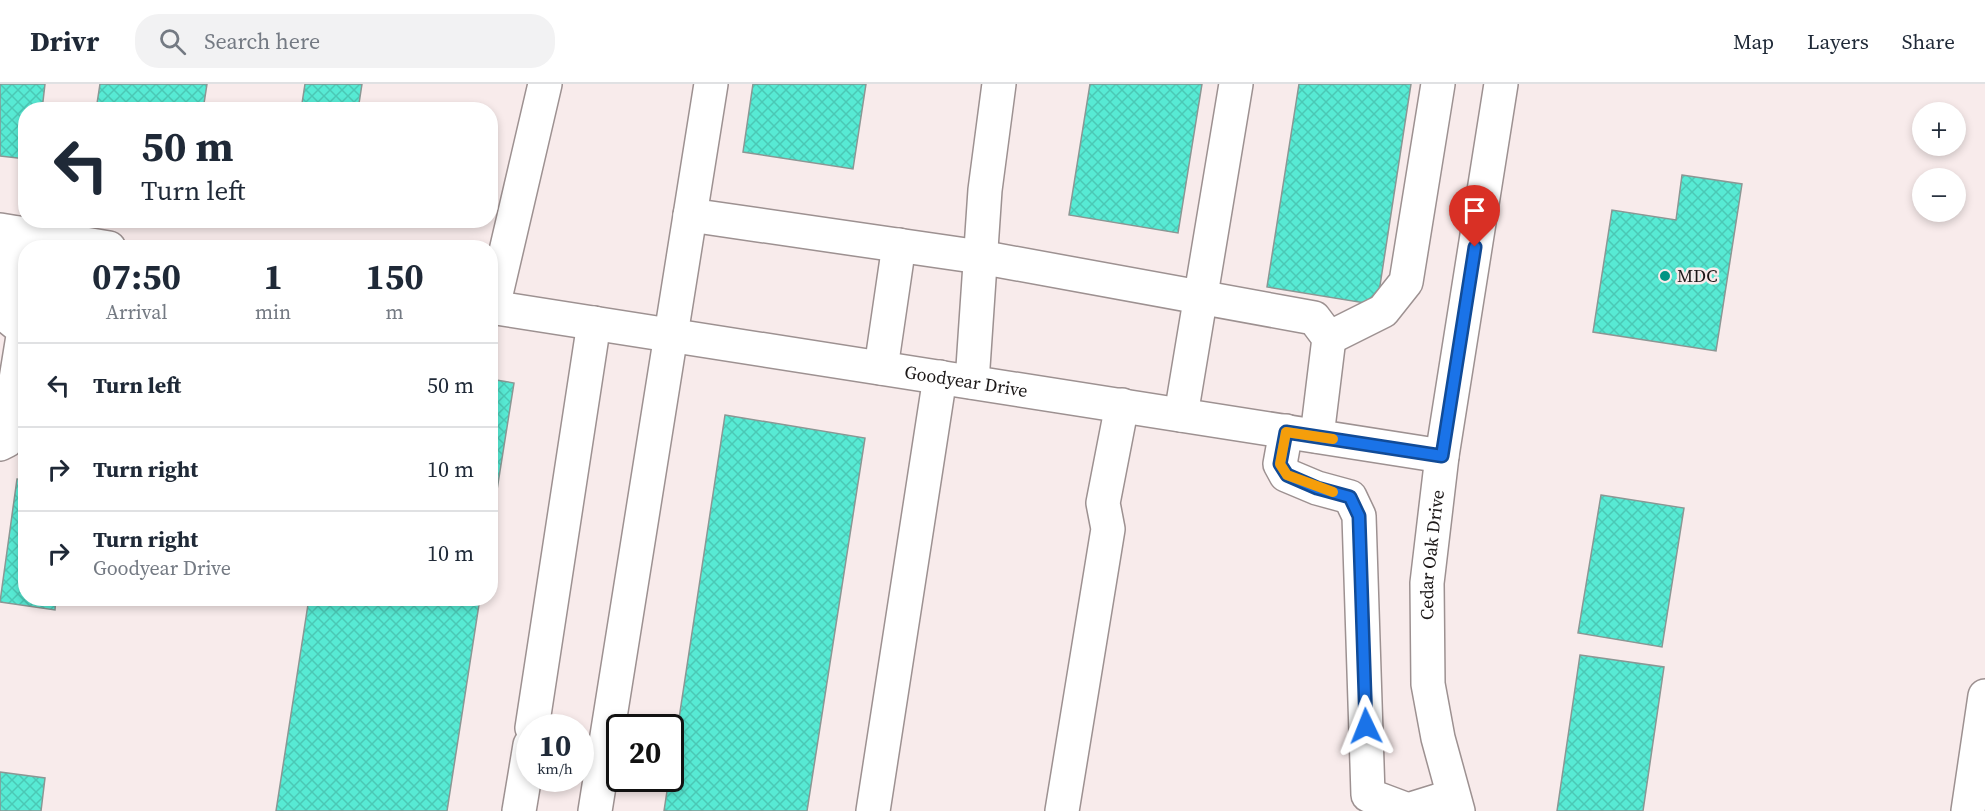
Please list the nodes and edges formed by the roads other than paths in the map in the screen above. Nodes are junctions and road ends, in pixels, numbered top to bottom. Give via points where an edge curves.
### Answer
1 (545, 84) edge
2 (711, 84) edge
3 (999, 84) edge
4 (1236, 84) edge
5 (1438, 84) edge
6 (1501, 84) edge
7 (690, 214) junction
8 (9, 232) edge
9 (59, 240) edge
10 (899, 245) junction
11 (980, 257) junction
12 (498, 282) edge
13 (1200, 298) junction
14 (498, 308) edge
15 (2, 313) edge
16 (594, 323) junction
17 (18, 325) edge
18 (671, 335) junction
19 (1329, 338) junction
20 (18, 367) edge
21 (881, 368) junction
22 (956, 380) junction
23 (1122, 405) junction
24 (1181, 415) junction
25 (1301, 434) junction
26 (0, 444) edge
27 (1442, 456) junction
28 (1985, 696) edge
29 (534, 714) edge
30 (522, 792) edge
31 (1456, 804) edge
32 (519, 811) edge
33 (595, 811) edge
34 (873, 811) edge
35 (1062, 811) edge
36 (1968, 811) edge

1 - 12 street
2 - 7 street
3 - 11 street
4 - 13 street
5 - 19 street via 1406,282 1383,310
6 - 27 street, Cedar Oak Drive
7 - 10 street
7 - 18 street
8 - 9 street
8 - 15 street
10 - 11 street
10 - 21 street
11 - 13 street
11 - 22 street
13 - 19 street via 1314,318
13 - 24 street
14 - 16 street, Goodyear Drive
15 - 17 street
16 - 18 street, Goodyear Drive
16 - 29 street
18 - 21 street, Goodyear Drive
18 - 33 street
19 - 25 street
20 - 26 street via 6,441
21 - 22 street, Goodyear Drive
22 - 23 street, Goodyear Drive
22 - 34 street
23 - 24 street, Goodyear Drive
23 - 35 street via 1103,503 1108,529
24 - 25 street, Goodyear Drive
25 - 27 street, Goodyear Drive
25 - 31 street via 1280,464 1287,475 1350,497 1359,516 1368,795 1408,810
27 - 31 street, Cedar Oak Drive via 1428,583 1428,684
28 - 36 street
30 - 32 street

